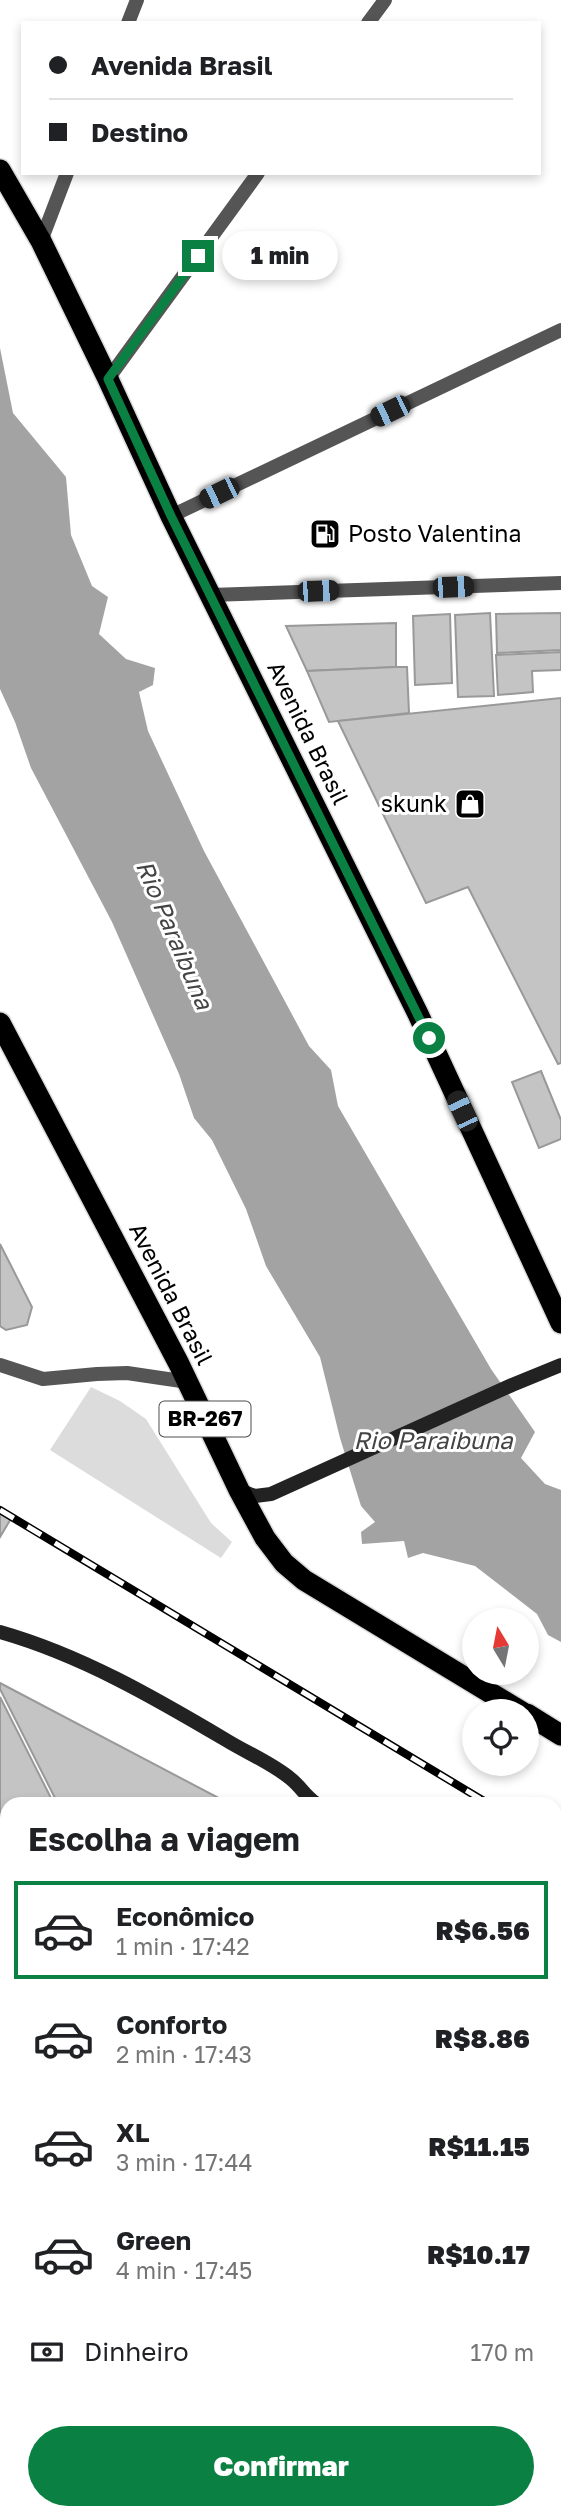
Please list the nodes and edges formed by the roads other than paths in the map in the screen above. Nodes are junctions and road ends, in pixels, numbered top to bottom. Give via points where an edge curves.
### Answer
1 (137, 0) edge
2 (385, 0) edge
3 (129, 21) edge
4 (369, 21) edge
5 (0, 170) edge
6 (66, 175) edge
7 (257, 175) edge
8 (41, 241) junction
9 (561, 330) edge
10 (108, 379) junction
11 (171, 516) junction
12 (561, 583) edge
13 (210, 595) junction
14 (0, 1023) edge
15 (561, 1323) edge
16 (0, 1365) edge
17 (561, 1365) edge
18 (188, 1382) junction
19 (239, 1490) junction
20 (0, 1632) edge
21 (502, 1699) edge
22 (539, 1722) edge
23 (561, 1735) edge
24 (307, 1797) edge

1 - 3 street
2 - 4 street
5 - 8 highway, Avenida Brasil
6 - 8 street
7 - 10 street
8 - 10 highway, Avenida Brasil
9 - 11 street
10 - 11 highway, Avenida Brasil
11 - 13 highway, Avenida Brasil
12 - 13 street
13 - 15 highway, Avenida Brasil via 418,1014
14 - 18 highway, Avenida Brasil / BR-267
16 - 18 street via 43,1380 127,1373
17 - 19 main road via 271,1494 255,1496
18 - 19 highway, Avenida Brasil / BR-267
19 - 21 highway, Avenida Brasil / BR-267 via 265,1538 304,1580
20 - 24 main road via 96,1669 168,1706 291,1779
22 - 23 highway, Avenida Brasil / BR-267

